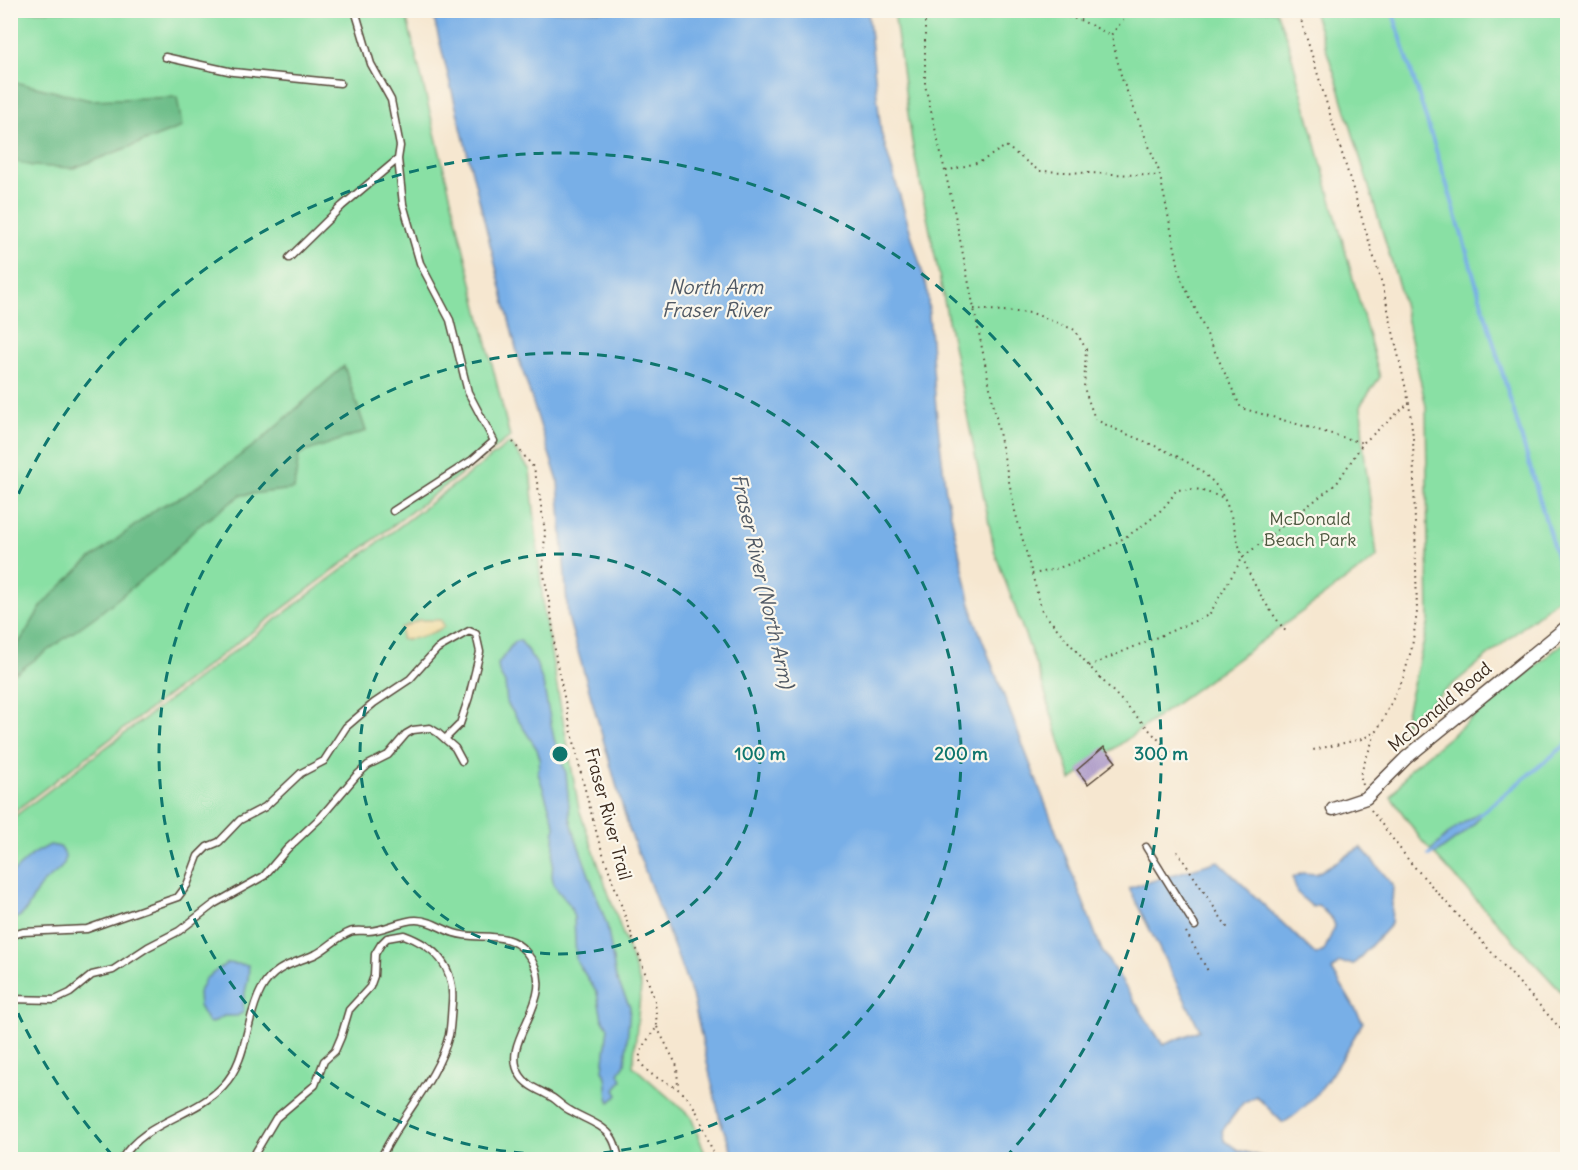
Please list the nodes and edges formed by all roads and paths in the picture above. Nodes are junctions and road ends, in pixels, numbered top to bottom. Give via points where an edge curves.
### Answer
1 (356, 10) edge
2 (926, 10) edge
3 (1039, 10) edge
4 (1131, 10) edge
5 (1298, 10) edge
6 (1111, 35) junction
7 (165, 57) dead end
8 (340, 83) dead end
9 (398, 159) junction
10 (945, 172) junction
11 (1160, 176) junction
12 (289, 258) dead end
13 (974, 309) junction
14 (1409, 403) junction
15 (513, 442) dead end
16 (1363, 443) junction
17 (1225, 498) junction
18 (393, 511) dead end
19 (1243, 557) junction
20 (1032, 574) junction
21 (1568, 626) edge
22 (1287, 633) dead end
23 (1089, 666) junction
24 (1377, 730) junction
25 (445, 740) junction
26 (1313, 750) dead end
27 (1171, 753) dead end
28 (462, 761) dead end
29 (1366, 798) junction
30 (1333, 809) dead end
31 (1146, 847) dead end
32 (1177, 851) dead end
33 (1195, 926) dead end
34 (1229, 930) dead end
35 (10, 936) edge
36 (10, 999) edge
37 (657, 1027) junction
38 (1568, 1037) edge
39 (678, 1088) junction
40 (121, 1160) edge
41 (251, 1160) edge
42 (380, 1160) edge
43 (620, 1160) edge
44 (716, 1160) edge

1 - 9 lane via 371,64 391,100 400,146
2 - 10 path via 925,85
3 - 6 path via 1080,20
4 - 6 path
5 - 14 path via 1383,287
6 - 11 path via 1122,79
7 - 8 lane via 233,72
9 - 12 lane
9 - 18 lane via 403,204 420,263 450,320 468,392 494,441
10 - 11 path via 980,162 1006,146 1040,171
10 - 13 path
11 - 16 path via 1181,278 1241,408
13 - 17 path via 1032,313 1075,330 1086,349 1084,388 1095,420 1183,460 1210,479
13 - 20 path via 1015,511
14 - 16 path
14 - 24 path via 1417,612 1403,679
15 - 37 path, Fraser River Trail via 534,468 545,532 543,569 562,688 599,842 655,1002
16 - 19 path via 1337,483
17 - 19 path
17 - 20 path via 1196,489 1176,490 1172,501 1131,534 1087,557
19 - 22 path via 1256,590
19 - 23 path via 1209,615
20 - 23 path via 1042,610
21 - 29 street, McDonald Road via 1406,758
23 - 27 path
24 - 26 path via 1362,739
24 - 29 path via 1360,775
25 - 28 lane
25 - 35 lane via 460,724 480,652 476,634 469,631 437,649 410,679 346,727 324,761 301,772 265,807 240,820 219,842 207,847 198,856 178,897 87,929
25 - 36 lane via 429,729 406,734 388,755 356,776 264,876 214,904 179,931 113,970 92,975 55,1000
29 - 30 street, McDonald Road
29 - 38 path via 1372,813 1410,862
31 - 33 lane
32 - 34 path
37 - 39 path, Fraser River Trail via 677,1066
37 - 39 path via 639,1058 649,1074
39 - 44 path via 698,1114
40 - 43 lane via 144,1134 223,1086 245,1046 262,988 278,969 317,954 352,931 371,931 415,920 458,935 505,939 525,950 537,966 540,985 523,1027 515,1064 520,1075 568,1110 601,1127 612,1139
41 - 42 lane via 276,1118 315,1085 324,1061 335,1051 349,1010 370,987 375,954 381,944 387,938 404,935 432,951 448,968 453,985 449,1035 428,1082

